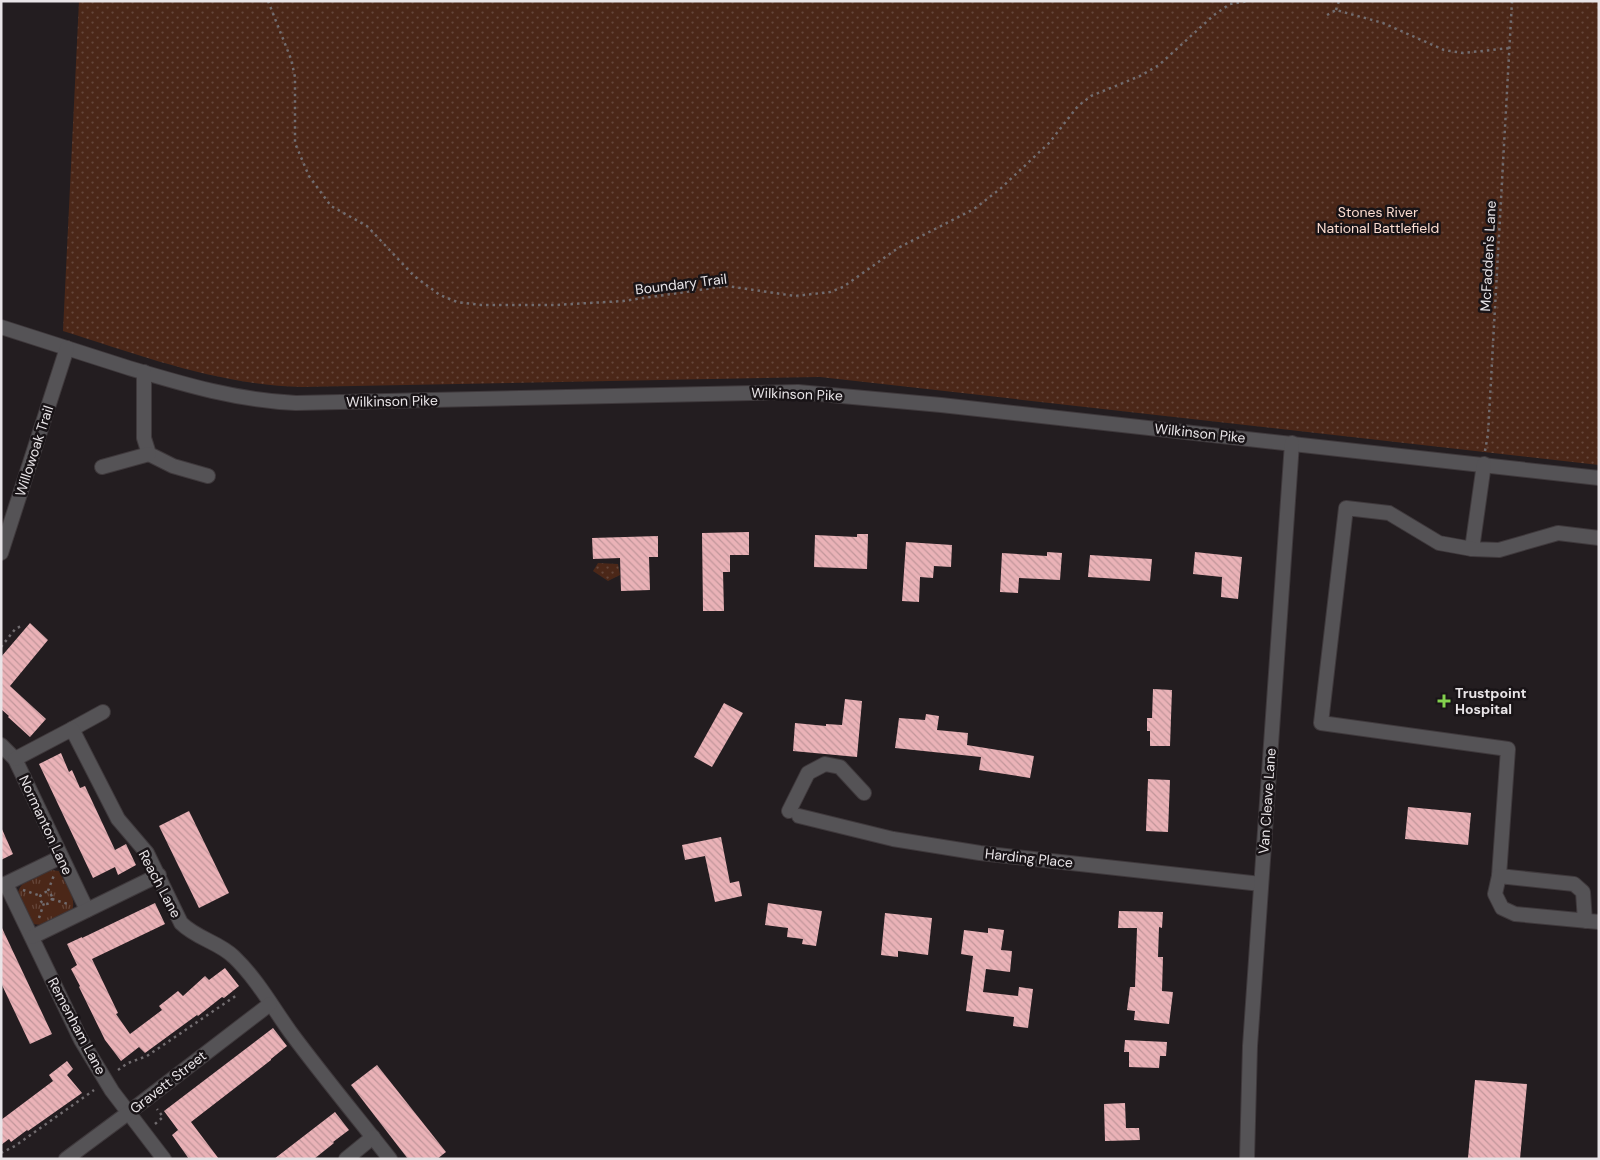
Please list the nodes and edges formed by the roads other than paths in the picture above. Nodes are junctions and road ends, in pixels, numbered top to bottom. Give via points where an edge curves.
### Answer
1 (1, 327) edge
2 (68, 348) junction
3 (144, 372) junction
4 (1292, 443) junction
5 (149, 454) junction
6 (1484, 464) junction
7 (102, 467) dead end
8 (208, 476) dead end
9 (1599, 478) edge
10 (1599, 538) edge
11 (1472, 549) junction
12 (1, 553) edge
13 (103, 712) dead end
14 (72, 729) junction
15 (1, 745) edge
16 (15, 758) junction
17 (864, 793) dead end
18 (61, 857) junction
19 (159, 875) junction
20 (1499, 876) junction
21 (1261, 884) junction
22 (3, 885) edge
23 (87, 910) junction
24 (1592, 921) edge
25 (32, 937) junction
26 (270, 1004) junction
27 (128, 1113) junction
28 (373, 1137) junction
29 (66, 1159) edge
30 (164, 1159) edge
31 (346, 1159) edge
32 (390, 1159) edge
33 (1247, 1159) edge

1 - 2 street, Wilkinson Pike
2 - 3 street, Wilkinson Pike
2 - 12 street, Willowoak Trail
3 - 4 street, Wilkinson Pike via 209,391 275,402 798,392
3 - 5 street via 144,438
4 - 6 street, Wilkinson Pike
4 - 21 street, Van Cleave Lane
5 - 7 street
5 - 8 street via 173,466
6 - 9 street, Wilkinson Pike
6 - 11 street
10 - 11 street via 1558,533 1499,550
11 - 20 street via 1438,543 1389,513 1346,508 1321,723 1508,749
13 - 14 street
14 - 16 street
14 - 19 street, Reach Lane via 118,819 147,853
15 - 16 street, Normanton Lane
16 - 18 street, Normanton Lane
17 - 21 street, Harding Place via 840,767 825,764 808,773 794,814 893,839 980,853
18 - 22 street
18 - 23 street, Normanton Lane
19 - 23 street
19 - 26 street, Reach Lane via 181,923 233,956
20 - 24 street via 1574,884 1583,892
20 - 24 street via 1495,894 1502,908 1515,914
21 - 33 street, Van Cleave Lane via 1250,1046
22 - 25 street, Remenham Lane
23 - 25 street
25 - 27 street, Remenham Lane via 81,1040
26 - 27 street, Gravett Street
26 - 28 street, Reach Lane
27 - 29 street, Gravett Street
27 - 30 street, Remenham Lane
28 - 31 street
28 - 32 street, Reach Lane

